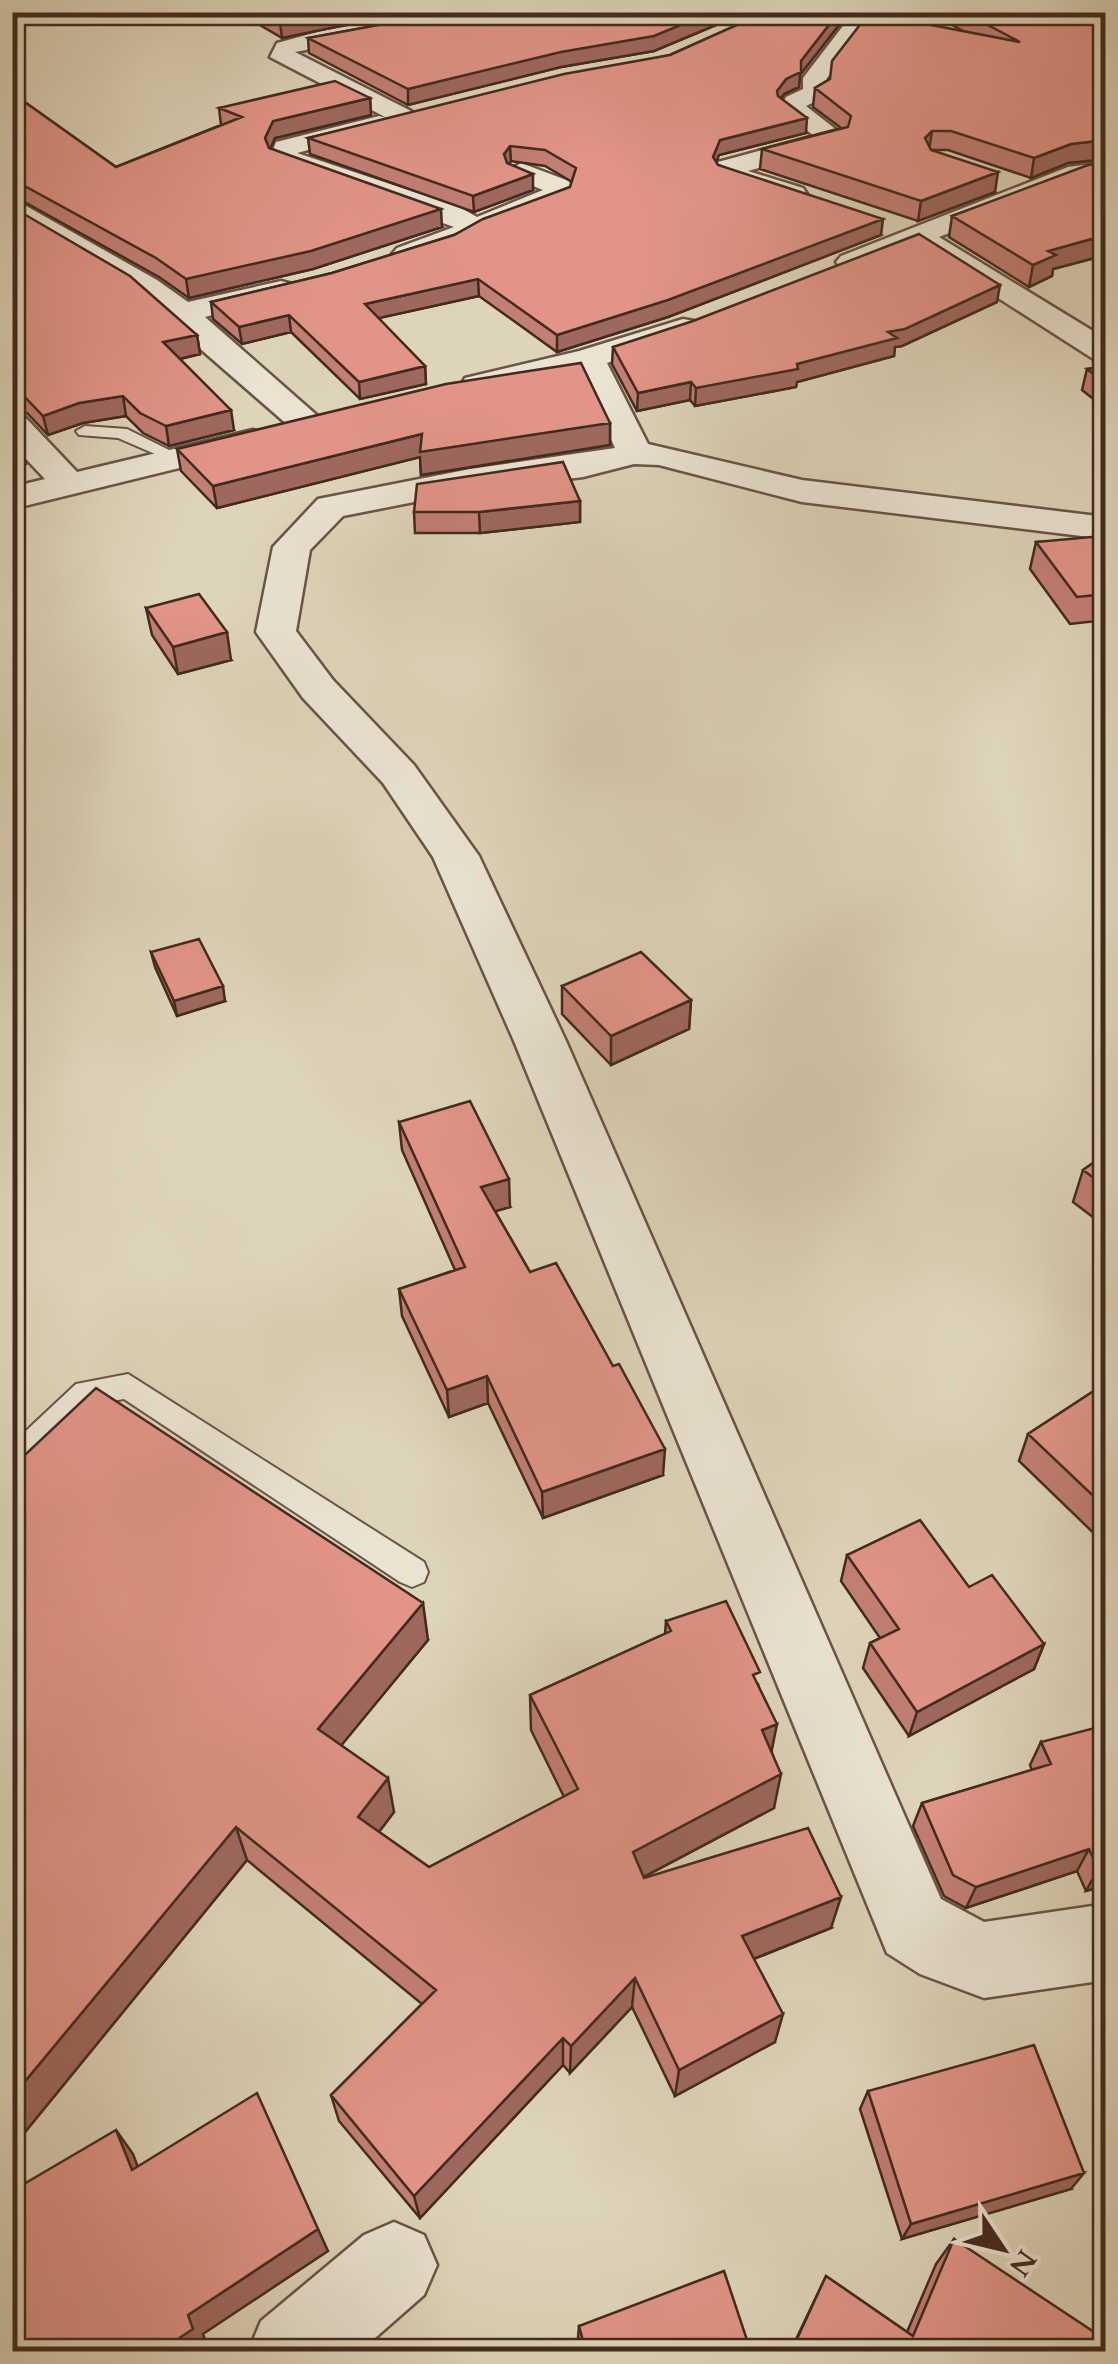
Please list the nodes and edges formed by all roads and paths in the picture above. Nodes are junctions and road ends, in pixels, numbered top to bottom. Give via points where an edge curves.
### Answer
1 (473, 12) edge
2 (848, 13) edge
3 (1106, 170) edge
4 (521, 171) edge
5 (994, 178) edge
6 (1031, 191) junction
7 (811, 200) edge
8 (12, 206) edge
9 (883, 224) edge
10 (472, 226) junction
11 (920, 235) junction
12 (374, 264) edge
13 (828, 271) edge
14 (304, 284) edge
15 (182, 313) junction
16 (717, 314) edge
17 (1106, 354) edge
18 (589, 358) junction
19 (440, 394) edge
20 (347, 417) edge
21 (12, 423) edge
22 (310, 426) junction
23 (85, 431) dead end
24 (634, 454) junction
25 (178, 458) junction
26 (70, 485) junction
27 (12, 498) edge
28 (1106, 528) edge
29 (12, 1464) edge
30 (412, 1572) dead end
31 (1106, 1942) edge
32 (394, 2265) dead end
33 (292, 2352) edge

1 - 10 street via 321,38 285,48 282,56 413,115 285,148 283,157
2 - 7 street via 859,20 815,78 815,92 792,108 834,138 726,168
3 - 6 street
4 - 10 street via 559,188 559,194
5 - 6 street
6 - 11 street
8 - 15 street
9 - 11 street
10 - 12 street
11 - 13 street
11 - 17 street
14 - 15 street
15 - 22 street
16 - 18 street
18 - 19 street
18 - 24 street
20 - 22 street
21 - 26 street
22 - 25 street
23 - 25 lane via 121,433
24 - 28 street via 802,490
24 - 31 street via 331,507 292,547 276,632 318,689 400,774 456,856 914,1926 984,1960
25 - 26 street
26 - 27 street
29 - 30 lane via 87,1394 128,1386
32 - 33 street

